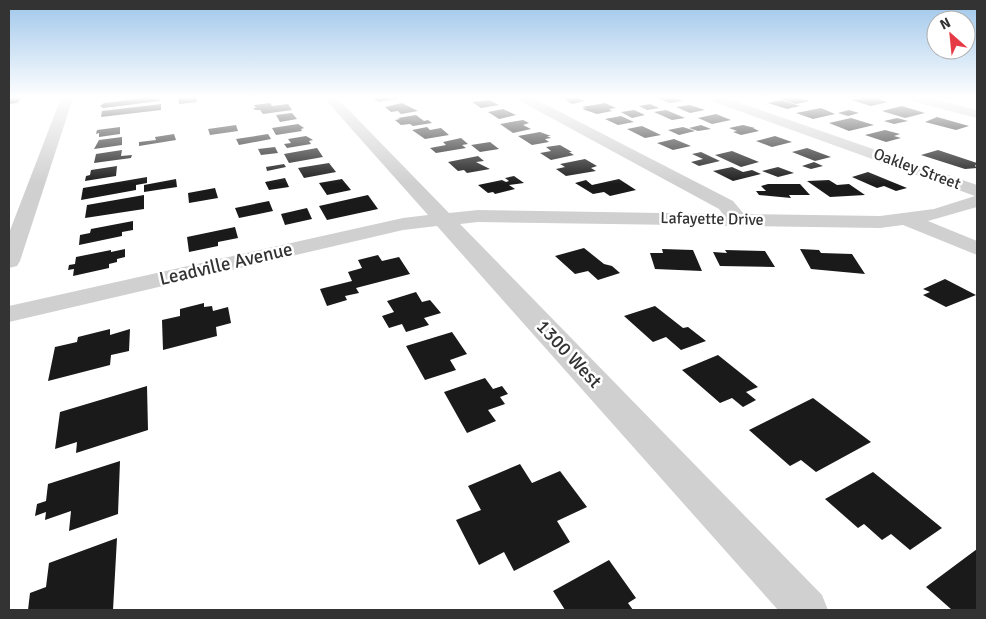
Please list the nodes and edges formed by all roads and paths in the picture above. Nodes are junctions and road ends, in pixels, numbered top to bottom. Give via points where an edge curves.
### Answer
1 (57, 127) edge
2 (357, 127) edge
3 (579, 127) edge
4 (796, 127) edge
5 (977, 191) edge
6 (977, 201) edge
7 (443, 219) junction
8 (738, 219) junction
9 (906, 219) junction
10 (977, 249) edge
11 (9, 261) edge
12 (9, 314) edge
13 (807, 610) edge

1 - 11 street
2 - 7 street, 1300 West
3 - 8 street via 726,205
4 - 5 street, Oakley Street
6 - 9 street, Lafayette Drive via 937,214
7 - 8 street, Lafayette Drive via 478,216
7 - 12 street, Leadville Avenue via 403,224
7 - 13 street, 1300 West
8 - 9 street, Lafayette Drive via 855,222
9 - 10 street

